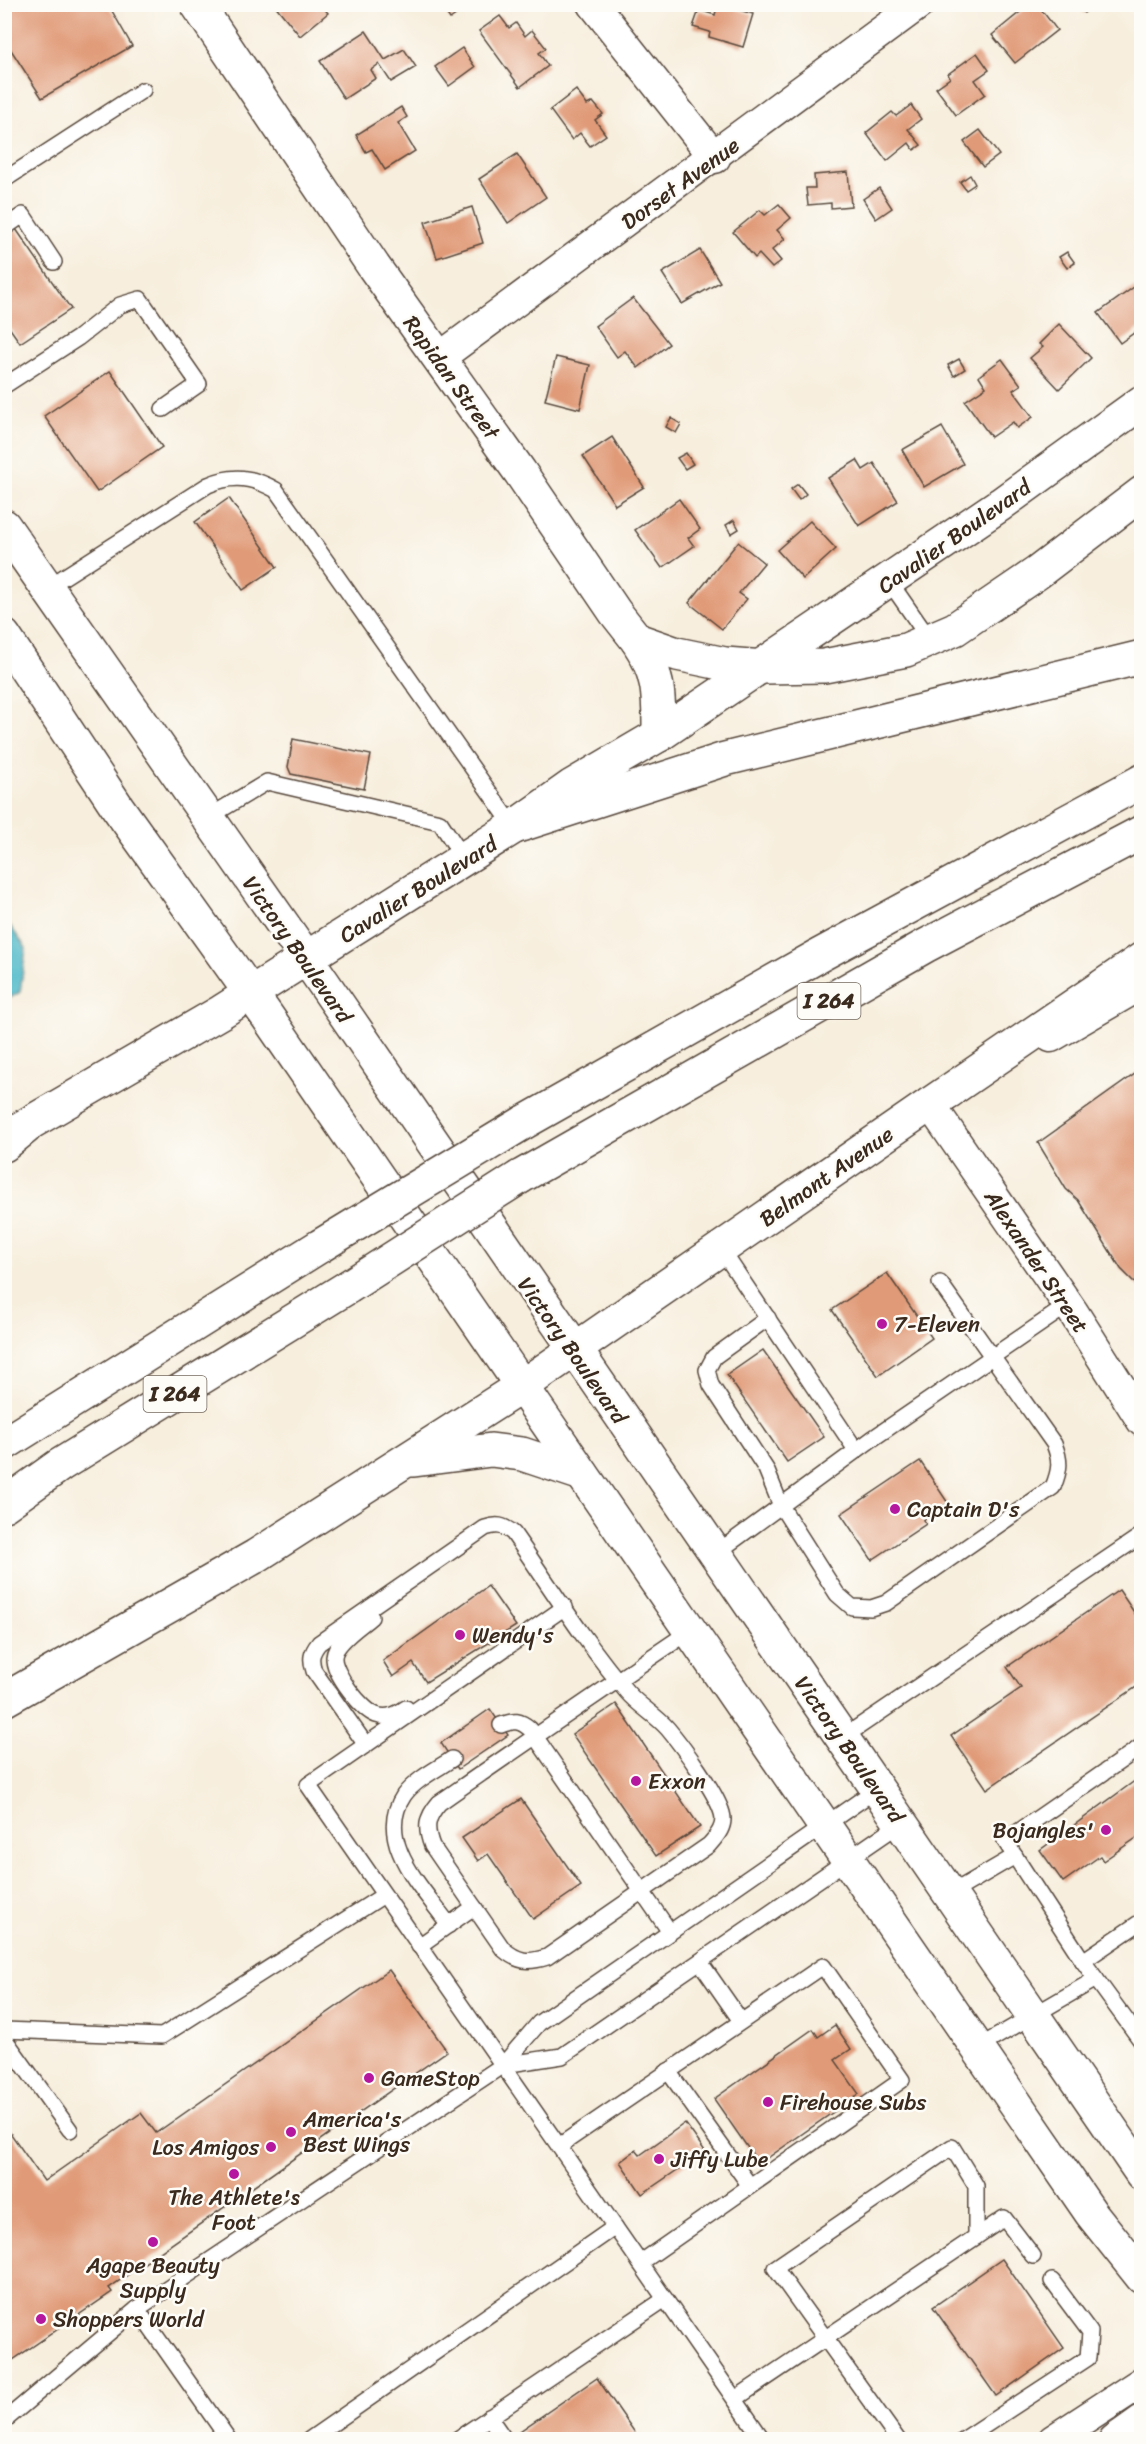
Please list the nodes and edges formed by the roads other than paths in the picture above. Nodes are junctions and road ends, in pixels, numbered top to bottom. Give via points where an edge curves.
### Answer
1 (196, 4) edge
2 (593, 4) edge
3 (919, 4) edge
4 (143, 90) dead end
5 (715, 158) junction
6 (4, 180) edge
7 (4, 228) edge
8 (54, 262) dead end
9 (439, 358) junction
10 (4, 386) edge
11 (1142, 402) edge
12 (163, 409) dead end
13 (1142, 493) edge
14 (4, 526) edge
15 (889, 581) junction
16 (48, 587) junction
17 (4, 636) edge
18 (638, 640) junction
19 (930, 640) junction
20 (1142, 657) edge
21 (764, 667) junction
22 (659, 735) junction
23 (1142, 781) edge
24 (207, 818) junction
25 (514, 827) junction
26 (1142, 832) edge
27 (464, 859) junction
28 (307, 959) junction
29 (1142, 959) edge
30 (1142, 984) edge
31 (250, 993) junction
32 (930, 1104) junction
33 (12, 1137) edge
34 (721, 1249) junction
35 (940, 1283) dead end
36 (1068, 1305) junction
37 (768, 1318) junction
38 (574, 1351) junction
39 (991, 1357) junction
40 (522, 1386) junction
41 (1142, 1420) edge
42 (4, 1444) edge
43 (856, 1450) junction
44 (404, 1462) junction
45 (582, 1474) junction
46 (4, 1505) edge
47 (781, 1506) junction
48 (1142, 1535) edge
49 (715, 1554) junction
50 (408, 1582) junction
51 (565, 1607) junction
52 (690, 1631) junction
53 (516, 1641) junction
54 (618, 1680) junction
55 (4, 1700) edge
56 (501, 1725) dead end
57 (536, 1736) junction
58 (842, 1738) junction
59 (366, 1745) junction
60 (1142, 1746) edge
61 (452, 1759) dead end
62 (878, 1789) junction
63 (902, 1823) junction
64 (824, 1825) junction
65 (1015, 1856) junction
66 (848, 1859) junction
67 (642, 1892) junction
68 (950, 1894) junction
69 (384, 1895) junction
70 (474, 1907) junction
71 (1142, 1922) edge
72 (449, 1925) junction
73 (670, 1932) junction
74 (419, 1946) junction
75 (1083, 1960) junction
76 (700, 1962) junction
77 (1096, 1979) junction
78 (1032, 2016) junction
79 (741, 2021) junction
80 (4, 2030) edge
81 (4, 2038) edge
82 (1142, 2042) edge
83 (977, 2048) junction
84 (503, 2065) junction
85 (668, 2070) junction
86 (70, 2130) dead end
87 (559, 2146) junction
88 (1142, 2174) edge
89 (750, 2186) junction
90 (615, 2227) junction
91 (976, 2237) junction
92 (1033, 2256) dead end
93 (640, 2263) junction
94 (1142, 2277) edge
95 (1052, 2281) dead end
96 (665, 2299) junction
97 (137, 2309) junction
98 (824, 2339) junction
99 (1142, 2382) edge
100 (735, 2399) junction
101 (489, 2417) junction
102 (1142, 2420) edge
103 (4, 2421) edge
104 (229, 2439) edge
105 (309, 2439) edge
106 (456, 2439) edge
107 (505, 2439) edge
108 (763, 2439) edge
109 (898, 2439) edge
110 (963, 2439) edge
111 (1053, 2439) edge
112 (1114, 2439) edge

1 - 9 main road, Rapidan Street
2 - 5 street
3 - 5 street, Dorset Avenue
4 - 6 lane
5 - 9 street, Dorset Avenue
7 - 8 lane via 23,215
9 - 18 main road, Rapidan Street
10 - 12 lane via 78,338 120,304 140,299 199,384
11 - 15 main road, Cavalier Boulevard
13 - 19 main road via 1037,573 955,629
14 - 16 main road, Victory Boulevard
15 - 19 lane
15 - 21 main road, Cavalier Boulevard
16 - 24 main road, Victory Boulevard
16 - 25 lane via 208,485 241,477 260,481 276,490
17 - 31 main road via 118,808
18 - 21 main road via 676,654
18 - 22 main road, Rapidan Street via 651,661 659,689
19 - 21 main road via 906,650 824,666
20 - 25 main road via 725,759
21 - 22 main road, Cavalier Boulevard
22 - 25 main road, Cavalier Boulevard via 572,786
23 - 42 main road, I 264, bridge via 820,955 524,1123
24 - 27 lane via 267,782 440,822
24 - 28 main road, Victory Boulevard
25 - 27 main road, Cavalier Boulevard
26 - 46 main road, I 264, bridge via 925,946 520,1177 60,1465
27 - 28 main road, Cavalier Boulevard
28 - 31 main road, Cavalier Boulevard
28 - 38 main road, Victory Boulevard
29 - 32 main road
30 - 32 street, Belmont Avenue
31 - 33 main road, Cavalier Boulevard
31 - 40 main road
32 - 34 main road, Belmont Avenue
32 - 36 street, Alexander Street
34 - 37 lane
34 - 38 main road, Belmont Avenue
35 - 39 lane
36 - 39 lane
36 - 41 street, Alexander Street
37 - 43 lane
37 - 47 lane via 714,1357 707,1370 711,1384 766,1469
38 - 40 main road, Belmont Avenue
38 - 49 main road, Victory Boulevard
39 - 43 lane
39 - 47 lane via 1054,1444 1060,1460 1053,1487 1044,1494 886,1602 871,1608 852,1607 837,1594
40 - 44 main road, Belmont Avenue
40 - 45 main road
43 - 47 lane
44 - 45 main road via 491,1450 522,1454
44 - 55 main road, Belmont Avenue via 256,1556
45 - 52 main road
47 - 49 lane
48 - 58 lane
49 - 58 main road, Victory Boulevard
50 - 51 lane via 495,1525 513,1533
50 - 53 lane via 338,1646 334,1657 338,1674 365,1709 378,1716 393,1716 495,1645
50 - 59 lane via 313,1651 314,1671
51 - 53 lane
51 - 54 lane
52 - 54 lane
52 - 64 main road
53 - 59 lane
54 - 57 lane
54 - 67 lane via 668,1730 717,1801 723,1816 720,1833 709,1845
56 - 57 lane via 513,1720 523,1722
57 - 67 lane
57 - 70 lane via 429,1814 426,1831 432,1846
58 - 62 main road, Victory Boulevard
59 - 69 lane via 308,1785
60 - 65 lane via 1005,1841
61 - 72 lane via 405,1794 393,1827 403,1860
62 - 63 main road, Victory Boulevard
62 - 64 lane
63 - 66 lane
63 - 68 main road, Victory Boulevard
64 - 66 main road
64 - 73 lane
65 - 68 lane
65 - 75 lane
66 - 76 lane
66 - 83 main road
67 - 70 lane via 548,1957 532,1962 515,1960 503,1949
67 - 73 lane
68 - 78 main road, Victory Boulevard
69 - 74 lane
69 - 80 lane via 162,2036
70 - 72 lane
71 - 75 lane
72 - 74 lane
73 - 84 lane via 539,2023
74 - 84 lane
75 - 77 lane
76 - 79 lane
76 - 84 lane via 562,2056
77 - 78 lane
77 - 82 lane
78 - 83 lane
78 - 88 main road, Victory Boulevard
79 - 85 lane
79 - 89 lane via 823,1966 902,2080
81 - 86 lane
83 - 94 main road via 1091,2213
84 - 87 lane
84 - 97 lane
85 - 87 lane
85 - 89 lane
87 - 90 lane
89 - 93 lane
90 - 93 lane
90 - 105 lane
91 - 92 lane via 1004,2218
91 - 98 lane
91 - 98 lane via 976,2186 952,2147 775,2268
93 - 96 lane
95 - 110 lane via 1090,2332 1088,2358
96 - 100 lane
96 - 101 lane
97 - 103 lane
97 - 104 lane
98 - 100 lane
98 - 109 lane
99 - 111 street
100 - 108 lane
101 - 106 lane
101 - 107 lane
102 - 112 street

